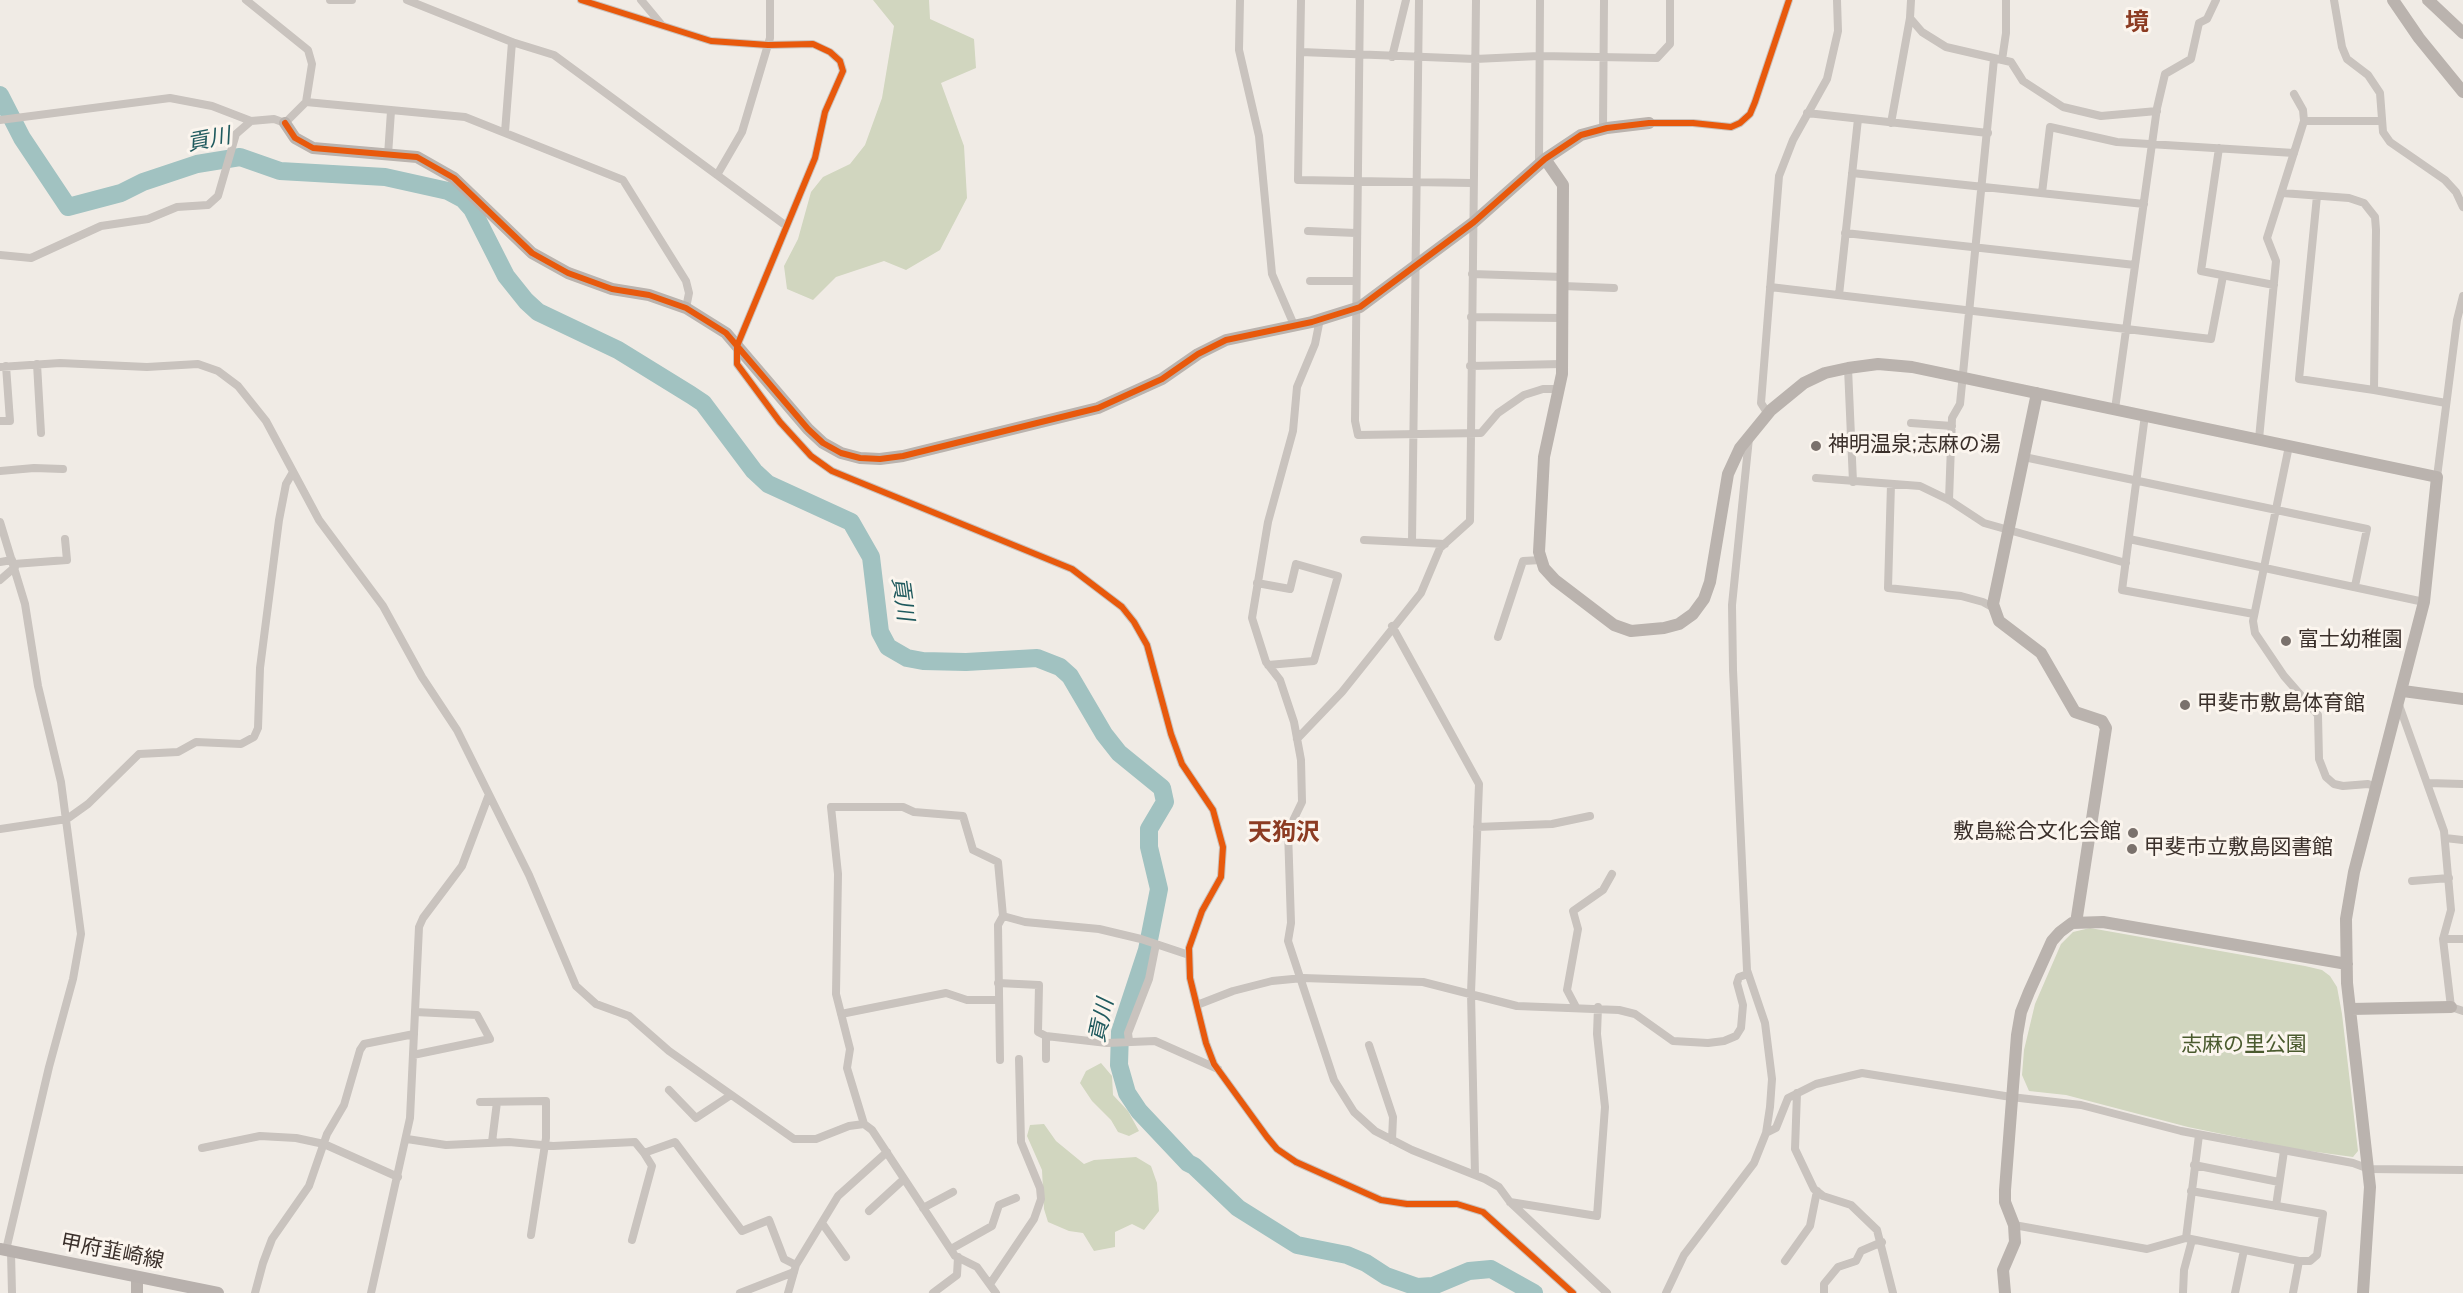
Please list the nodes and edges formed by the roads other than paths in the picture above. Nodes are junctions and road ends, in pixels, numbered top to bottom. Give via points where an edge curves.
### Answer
1 (246, 0) edge
2 (330, 0) edge
3 (352, 0) edge
4 (406, 0) edge
5 (434, 0) edge
6 (581, 0) edge
7 (641, 0) edge
8 (770, 0) edge
9 (1240, 0) edge
10 (1301, 0) edge
11 (1360, 0) edge
12 (1406, 0) edge
13 (1419, 0) edge
14 (1476, 0) edge
15 (1540, 0) edge
16 (1604, 0) edge
17 (1670, 0) edge
18 (1789, 0) edge
19 (1838, 0) edge
20 (1911, 0) edge
21 (2006, 0) edge
22 (2216, 0) edge
23 (2334, 0) edge
24 (2393, 0) edge
25 (2428, 0) edge
26 (434, 11) junction
27 (1910, 18) junction
28 (662, 25) junction
29 (2463, 33) edge
30 (512, 42) junction
31 (768, 45) junction
32 (1300, 52) junction
33 (1359, 55) junction
34 (1418, 55) junction
35 (1539, 56) junction
36 (1392, 57) junction
37 (1604, 57) junction
38 (1475, 59) junction
39 (1998, 60) junction
40 (2463, 92) edge
41 (2294, 94) dead end
42 (306, 102) junction
43 (391, 111) junction
44 (2157, 111) junction
45 (1807, 113) junction
46 (1857, 119) junction
47 (0, 120) edge
48 (251, 121) junction
49 (2381, 121) junction
50 (2304, 122) junction
51 (285, 123) junction
52 (1649, 123) joint
53 (1891, 123) junction
54 (1603, 129) junction
55 (505, 132) junction
56 (1988, 133) junction
57 (2152, 144) junction
58 (2219, 148) junction
59 (2294, 153) junction
60 (388, 155) junction
61 (1542, 162) junction
62 (1852, 173) junction
63 (717, 175) junction
64 (1357, 183) junction
65 (1416, 183) junction
66 (1472, 183) junction
67 (1982, 187) junction
68 (2042, 193) junction
69 (2282, 193) junction
70 (2318, 196) junction
71 (2144, 204) junction
72 (2463, 205) edge
73 (1474, 222) junction
74 (785, 225) junction
75 (1308, 231) dead end
76 (1356, 233) junction
77 (1845, 233) junction
78 (1976, 248) junction
79 (0, 255) edge
80 (2135, 265) junction
81 (1414, 267) junction
82 (1472, 274) junction
83 (2223, 276) junction
84 (1310, 281) dead end
85 (1356, 281) junction
86 (1563, 281) junction
87 (2274, 285) junction
88 (1770, 287) junction
89 (1614, 288) dead end
90 (1839, 295) junction
91 (2463, 296) edge
92 (687, 308) junction
93 (1355, 309) junction
94 (1969, 309) junction
95 (1471, 317) junction
96 (1562, 318) junction
97 (1320, 319) junction
98 (1294, 325) junction
99 (2127, 328) junction
100 (737, 346) junction
101 (38, 364) junction
102 (1562, 364) junction
103 (1470, 366) junction
104 (3, 367) edge
105 (1848, 368) junction
106 (1962, 378) junction
107 (1559, 389) junction
108 (2374, 390) junction
109 (2037, 393) junction
110 (2446, 403) junction
111 (2115, 409) junction
112 (1768, 414) junction
113 (2145, 415) junction
114 (0, 421) edge
115 (1911, 423) dead end
116 (1952, 426) junction
117 (41, 433) dead end
118 (1470, 434) junction
119 (1412, 435) junction
120 (1749, 436) junction
121 (2259, 439) junction
122 (2289, 446) junction
123 (2024, 457) junction
124 (63, 469) dead end
125 (0, 471) edge
126 (293, 472) junction
127 (2437, 477) junction
128 (1816, 478) dead end
129 (2137, 480) junction
130 (1853, 482) junction
131 (1891, 484) junction
132 (1949, 500) junction
133 (2276, 510) junction
134 (0, 522) edge
135 (2009, 530) junction
136 (65, 539) dead end
137 (2129, 539) junction
138 (1364, 540) dead end
139 (1412, 542) junction
140 (1445, 544) junction
141 (1541, 560) junction
142 (0, 562) edge
143 (2126, 563) junction
144 (14, 564) junction
145 (2264, 567) junction
146 (0, 580) edge
147 (1257, 583) junction
148 (2355, 586) junction
149 (2424, 602) junction
150 (1994, 608) junction
151 (2254, 614) junction
152 (1392, 626) junction
153 (1498, 637) dead end
154 (1268, 665) junction
155 (2403, 691) junction
156 (2463, 699) edge
157 (2399, 705) junction
158 (1297, 740) junction
159 (2428, 783) junction
160 (2463, 784) edge
161 (2377, 787) junction
162 (488, 797) junction
163 (1590, 816) dead end
164 (67, 819) junction
165 (1478, 826) junction
166 (0, 830) edge
167 (2445, 838) junction
168 (2463, 840) edge
169 (1612, 874) dead end
170 (2449, 878) junction
171 (2412, 880) dead end
172 (1003, 916) junction
173 (2076, 923) junction
174 (2443, 939) junction
175 (2463, 939) edge
176 (1156, 944) junction
177 (1189, 955) junction
178 (2347, 964) junction
179 (1748, 974) junction
180 (1303, 978) junction
181 (998, 983) junction
182 (1471, 993) junction
183 (999, 1000) junction
184 (1197, 1005) junction
185 (1576, 1007) junction
186 (1598, 1007) junction
187 (2350, 1009) junction
188 (2457, 1009) edge
189 (415, 1012) junction
190 (841, 1014) junction
191 (414, 1034) junction
192 (1046, 1036) junction
193 (1128, 1042) junction
194 (1369, 1045) dead end
195 (413, 1055) junction
196 (1019, 1059) dead end
197 (1046, 1059) dead end
198 (1000, 1060) dead end
199 (1218, 1070) junction
200 (669, 1090) dead end
201 (1797, 1093) junction
202 (731, 1095) junction
203 (2011, 1097) junction
204 (480, 1102) dead end
205 (497, 1102) junction
206 (864, 1124) junction
207 (1766, 1133) junction
208 (2199, 1135) junction
209 (406, 1139) junction
210 (1392, 1140) junction
211 (492, 1142) junction
212 (324, 1144) junction
213 (544, 1145) junction
214 (202, 1148) dead end
215 (2284, 1151) junction
216 (887, 1152) junction
217 (644, 1154) junction
218 (2194, 1165) junction
219 (2369, 1169) junction
220 (2463, 1170) edge
221 (1475, 1175) junction
222 (398, 1177) junction
223 (904, 1179) junction
224 (2279, 1182) junction
225 (1817, 1191) junction
226 (2191, 1191) junction
227 (953, 1192) dead end
228 (1016, 1198) dead end
229 (1510, 1202) junction
230 (2276, 1206) junction
231 (923, 1208) junction
232 (869, 1211) dead end
233 (822, 1223) junction
234 (2014, 1225) junction
235 (531, 1235) dead end
236 (2189, 1239) junction
237 (632, 1240) dead end
238 (1882, 1242) junction
239 (951, 1249) junction
240 (5, 1250) edge
241 (2244, 1250) junction
242 (846, 1257) dead end
243 (958, 1257) junction
244 (1785, 1261) dead end
245 (2299, 1261) junction
246 (795, 1268) junction
247 (137, 1279) junction
248 (990, 1284) junction
249 (12, 1293) edge
250 (137, 1293) edge
251 (218, 1293) edge
252 (255, 1293) edge
253 (371, 1293) edge
254 (740, 1293) edge
255 (788, 1293) edge
256 (933, 1293) edge
257 (996, 1293) edge
258 (1573, 1293) edge
259 (1607, 1293) edge
260 (1666, 1293) edge
261 (1824, 1293) edge
262 (1893, 1293) edge
263 (2005, 1293) edge
264 (2183, 1293) edge
265 (2235, 1293) edge
266 (2293, 1293) edge
267 (2364, 1293) edge

1 - 42 street via 308,50 312,64
2 - 3 street
4 - 26 street
5 - 26 street
6 - 28 street
7 - 28 street
8 - 31 street
9 - 98 street via 1239,50 1258,136 1272,274
10 - 32 street
11 - 33 street
12 - 36 street
13 - 34 street
14 - 38 street
15 - 35 street
16 - 37 street
17 - 37 street via 1670,44 1657,58
18 - 52 street via 1755,102 1740,123 1731,127
19 - 45 street via 1838,31 1827,79
20 - 27 street
21 - 39 street via 2006,33
22 - 44 street via 2207,19 2199,23 2191,59 2165,74
23 - 49 street via 2342,47 2347,58 2376,84
24 - 40 street
25 - 29 street
26 - 30 street
27 - 39 street via 1922,32 1946,47
27 - 53 street
28 - 31 street via 711,41
30 - 55 street
30 - 63 street via 554,55
31 - 63 street via 742,132
31 - 74 street via 813,45 830,52 840,61 843,71 825,112 815,158
32 - 33 street
32 - 64 street via 1298,180
33 - 36 street
33 - 64 street
34 - 36 street
34 - 38 street
34 - 65 street
35 - 37 street
35 - 38 street
35 - 61 street
37 - 54 street
38 - 66 street
39 - 44 street via 2012,62 2023,81 2040,94 2079,112 2101,116
39 - 56 street
41 - 50 street via 2303,110
42 - 43 street
42 - 51 street
43 - 55 street via 465,117
43 - 60 street
44 - 57 street
45 - 46 street
45 - 88 street via 1779,176
46 - 53 street
46 - 62 street
47 - 48 street via 170,98 212,106
48 - 51 street via 274,119
48 - 79 street via 236,134 218,196 208,204 177,207 148,219 101,226 32,258
49 - 50 street
49 - 72 street via 2390,142 2445,180
50 - 59 street
51 - 60 street via 295,138 313,148
52 - 54 street
53 - 56 street
54 - 61 street via 1581,135
55 - 92 street via 622,180 686,280 690,293
56 - 67 street
57 - 58 street
57 - 68 street via 2117,142 2050,127
57 - 71 street
58 - 59 street
58 - 83 street via 2201,271
59 - 69 street
60 - 92 street via 417,157 454,178 532,253 568,273
61 - 73 street
61 - 86 street via 1563,185
62 - 67 street
62 - 77 street
63 - 74 street
64 - 65 street
64 - 76 street
65 - 66 street
65 - 81 street
66 - 73 street
67 - 68 street
67 - 78 street
68 - 71 street
69 - 70 street
69 - 87 street via 2267,238 2276,261
70 - 108 street via 2364,203 2374,217
70 - 108 street via 2299,379
71 - 80 street
73 - 81 street
73 - 82 street
74 - 100 street
75 - 76 street
76 - 85 street
77 - 78 street
77 - 90 street
78 - 80 street
78 - 94 street
80 - 99 street
81 - 93 street
81 - 119 street
82 - 86 street
82 - 95 street
83 - 87 street
83 - 99 street via 2211,339
84 - 85 street
85 - 93 street
86 - 89 street
86 - 96 street
87 - 121 street
88 - 90 street
88 - 112 street via 1761,403
90 - 94 street
91 - 110 street
92 - 100 street via 726,333
93 - 97 street
93 - 119 street via 1358,435
94 - 99 street
94 - 106 street
95 - 96 street
95 - 103 street
96 - 102 street
97 - 98 street
97 - 147 street via 1315,344 1297,387 1293,430 1268,522
98 - 100 street via 1226,340 1162,379 1098,408 880,459 841,453 823,443
99 - 111 street
100 - 177 street via 737,364 749,382 780,422 832,471 1072,569 1122,607 1134,622 1147,645 1182,764 1213,810 1223,847 1221,877 1195,928
101 - 104 street
101 - 117 street
101 - 126 street via 198,364 218,371 249,397
102 - 103 street
102 - 107 street
103 - 118 street
104 - 114 street via 10,421
105 - 106 street via 1878,364
105 - 112 street via 1804,383
105 - 130 street
106 - 109 street
106 - 116 street via 1960,404
107 - 118 street via 1524,395 1498,413 1482,433
107 - 141 street via 1544,457
108 - 110 street
109 - 111 street
109 - 123 street
110 - 127 street
111 - 113 street
112 - 120 street
113 - 121 street
113 - 129 street
115 - 116 street
116 - 132 street
118 - 119 street
118 - 140 street via 1470,521
119 - 139 street
120 - 141 street via 1728,474 1704,599 1694,614 1679,624 1631,631 1614,625 1555,580
120 - 179 street via 1732,605
121 - 122 street
122 - 127 street
122 - 133 street
123 - 129 street
123 - 135 street
124 - 125 street
126 - 162 street via 319,520 383,606 457,730
126 - 164 street via 286,484 279,520 254,737 241,744 196,742 178,752 140,754
127 - 149 street
128 - 130 street
129 - 133 street
129 - 137 street
130 - 131 street
131 - 132 street via 1920,486
131 - 150 street via 1888,588 1961,596
132 - 135 street via 1984,523
133 - 145 street
133 - 148 street via 2367,529
134 - 144 street
135 - 143 street
135 - 150 street
136 - 144 street via 67,560
137 - 143 street
137 - 145 street
138 - 139 street
139 - 140 street
140 - 152 street via 1420,593
141 - 153 street via 1523,561
142 - 144 street
143 - 151 street via 2122,590
144 - 146 street
144 - 164 street
145 - 148 street
145 - 151 street
147 - 154 street via 1252,618
147 - 154 street via 1290,589 1296,564 1338,576 1314,661
148 - 149 street
149 - 155 street
150 - 173 street via 1999,621 2042,653 2075,711 2102,721 2106,728
151 - 161 street via 2255,633 2284,676 2318,715 2319,759 2326,777 2343,786
152 - 158 street via 1342,692
152 - 165 street via 1479,784
154 - 158 street via 1280,680
155 - 156 street
155 - 157 street
157 - 159 street
157 - 161 street
158 - 180 street via 1303,786 1302,802 1288,831 1288,941
159 - 160 street
159 - 167 street
161 - 178 street via 2349,894
162 - 189 street via 462,866 419,927
162 - 202 street via 529,875 576,986 596,1004 629,1016 661,1045
163 - 165 street via 1552,824
164 - 166 street
164 - 240 street via 80,912 79,952
165 - 182 street
167 - 168 street
167 - 170 street
169 - 185 street via 1603,890 1573,911 1578,929 1567,990
170 - 171 street
170 - 174 street via 2451,910
172 - 176 street via 1024,922 1099,929
172 - 181 street via 998,925
172 - 190 street via 998,862 973,850 963,816 914,812 903,807 831,807 838,874 836,994
173 - 178 street via 2103,922
173 - 203 street via 2052,941 2021,1012
174 - 175 street
174 - 188 street
176 - 177 street
176 - 193 street
177 - 184 street
178 - 187 street
179 - 186 street via 1737,983 1743,1005 1740,1028 1736,1036 1724,1041 1673,1041 1635,1014
179 - 207 street via 1765,1023 1772,1079
180 - 182 street via 1423,982
180 - 184 street via 1262,984
180 - 210 street via 1334,1080 1344,1099 1375,1131
181 - 183 street
181 - 192 street via 1039,985 1038,1032
182 - 185 street via 1517,1006
182 - 221 street
183 - 190 street via 967,1000 946,993
183 - 198 street
184 - 199 street via 1206,1043
185 - 186 street
186 - 229 street via 1605,1107 1597,1216
187 - 188 street
187 - 219 street
189 - 191 street
189 - 195 street via 477,1016 490,1039
190 - 206 street via 850,1049 847,1068
191 - 195 street
191 - 212 street via 364,1044 344,1105
192 - 193 street
192 - 197 street
193 - 199 street via 1155,1041
194 - 210 street via 1393,1117
195 - 209 street
196 - 248 street via 1021,1142 1041,1199 1034,1220
199 - 258 street via 1277,1149 1296,1162 1381,1200 1457,1204 1483,1212
200 - 202 street via 696,1118
201 - 203 street via 1816,1084 1862,1073
201 - 207 street via 1788,1098 1776,1128
201 - 225 street via 1795,1149
202 - 206 street via 794,1139 816,1139
203 - 208 street via 2081,1105
203 - 234 street via 2005,1202
204 - 205 street
205 - 211 street
205 - 213 street via 546,1101
206 - 216 street
207 - 260 street via 1754,1163 1684,1255
208 - 215 street
208 - 218 street
209 - 211 street via 446,1145
209 - 222 street
210 - 221 street
211 - 213 street
212 - 214 street via 276,1135
212 - 222 street
212 - 252 street via 309,1186 272,1239
213 - 217 street via 635,1142
213 - 235 street
215 - 219 street
215 - 224 street
216 - 223 street
216 - 233 street via 838,1196
217 - 237 street via 652,1166
217 - 246 street via 675,1142 741,1231 769,1220 784,1259
218 - 224 street
218 - 226 street
219 - 220 street
219 - 267 street
221 - 229 street via 1498,1187
222 - 253 street
223 - 231 street
223 - 232 street
224 - 230 street
225 - 238 street via 1851,1205 1877,1230
225 - 244 street via 1810,1226
226 - 230 street
226 - 236 street
227 - 231 street
228 - 239 street via 999,1205 992,1226
229 - 259 street
230 - 245 street via 2323,1214 2317,1255 2310,1261
231 - 239 street
233 - 242 street
233 - 246 street
234 - 236 street via 2147,1249
234 - 263 street via 2015,1242 2003,1270
236 - 241 street
236 - 264 street
238 - 261 street via 1861,1251 1856,1261 1838,1267 1824,1284
238 - 262 street
239 - 243 street
240 - 247 main road, 甲府韮崎線
240 - 249 street
241 - 245 street
241 - 265 street
243 - 248 street via 977,1267
243 - 256 street via 957,1275
245 - 266 street
246 - 254 street
246 - 255 street
247 - 250 street
247 - 251 main road, 甲府韮崎線
248 - 257 street

